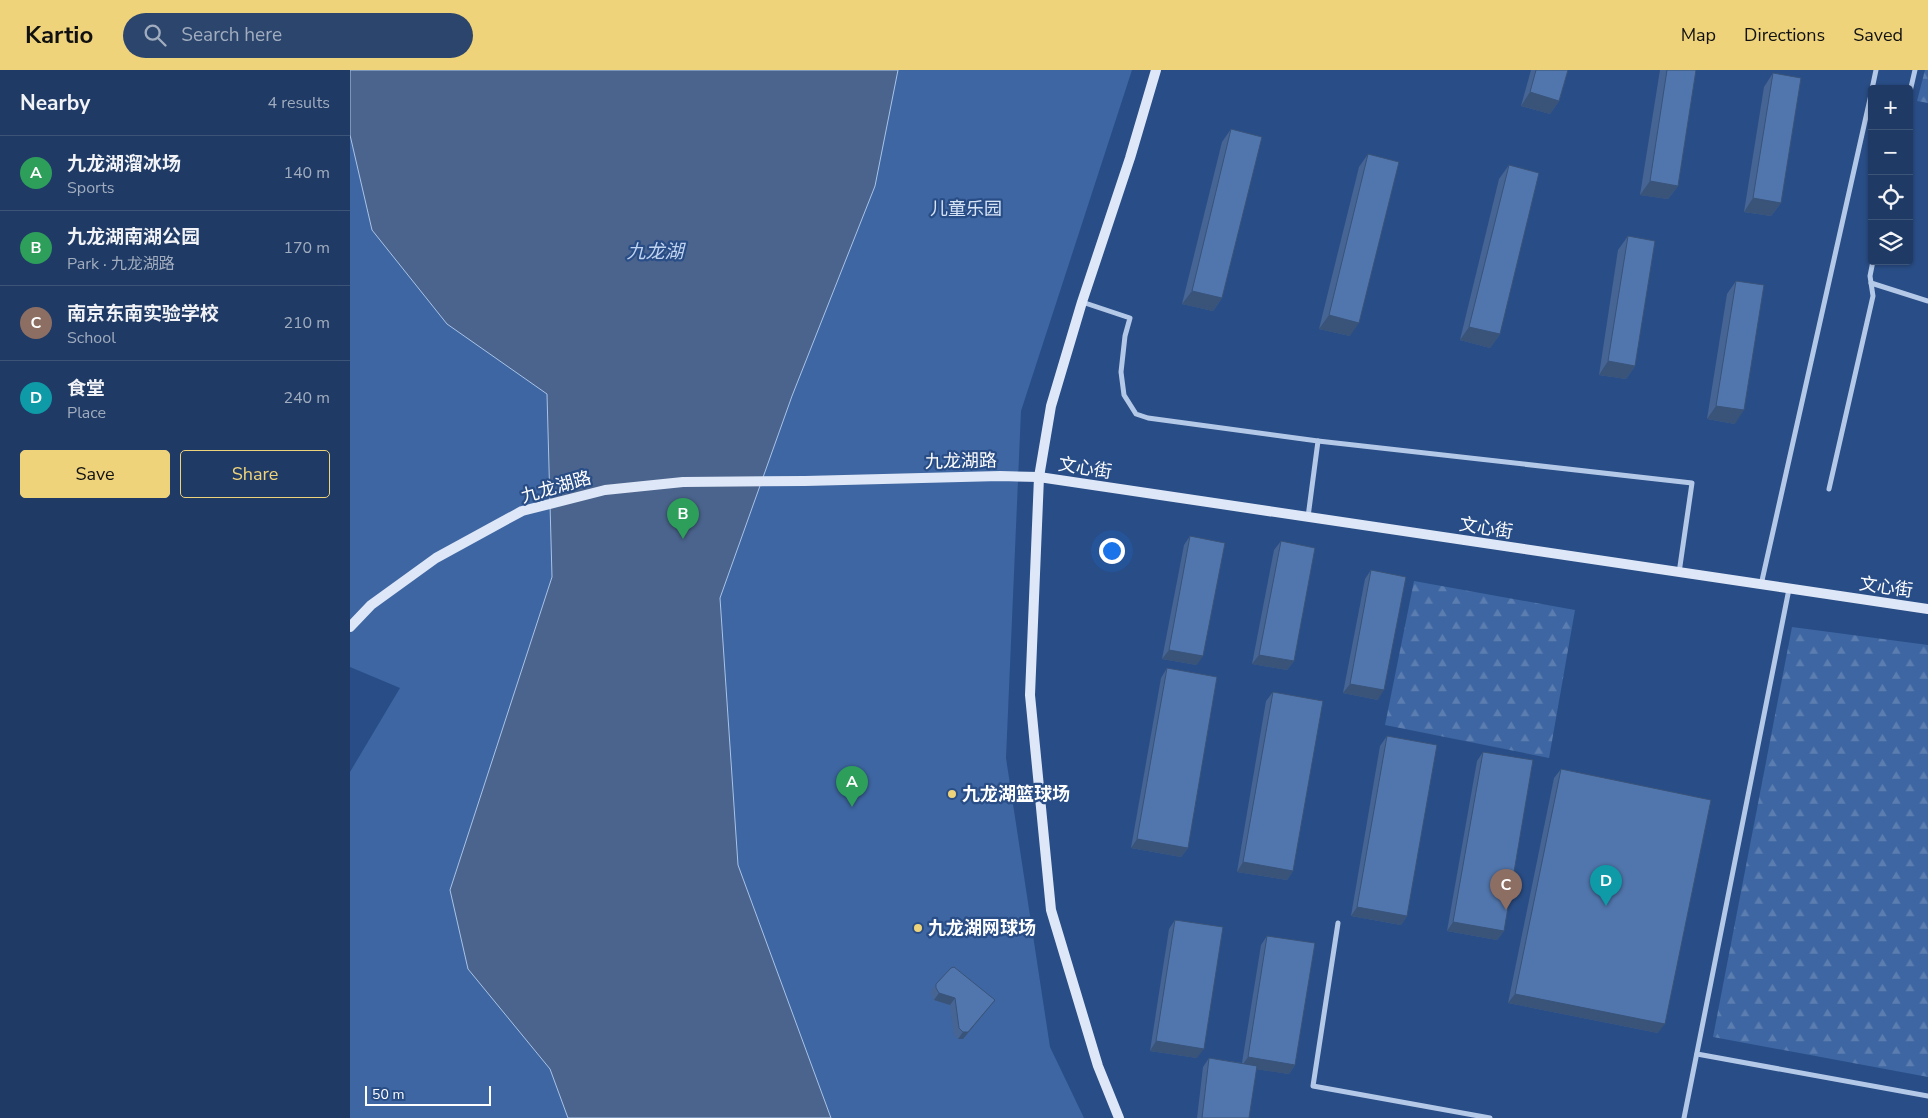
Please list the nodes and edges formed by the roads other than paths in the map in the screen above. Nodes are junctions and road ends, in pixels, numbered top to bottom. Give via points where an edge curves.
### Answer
1 (1156, 70) edge
2 (1876, 70) edge
3 (1915, 70) edge
4 (1873, 85) edge
5 (1912, 85) edge
6 (1868, 107) edge
7 (1872, 265) edge
8 (1871, 283) junction
9 (1928, 301) edge
10 (1082, 302) junction
11 (1318, 441) junction
12 (1039, 477) junction
13 (1828, 489) dead end
14 (1308, 518) junction
15 (1679, 573) junction
16 (1760, 586) junction
17 (1789, 590) junction
18 (1928, 609) edge
19 (350, 627) edge
20 (1338, 924) dead end
21 (1697, 1054) junction
22 (1928, 1096) edge
23 (1119, 1118) edge
24 (1490, 1118) edge
25 (1684, 1118) edge

1 - 10 street
2 - 4 street
3 - 5 street
6 - 16 street
7 - 8 street
8 - 9 street
8 - 13 street via 1874,296
10 - 11 street via 1130,318 1121,372 1124,395 1136,414
10 - 12 street via 1051,406
11 - 14 street
11 - 15 street via 1692,483
12 - 14 street, 文心街
12 - 19 street, 九龙湖路 via 683,482 605,490 522,511 436,558 371,605
12 - 23 street via 1030,695 1051,910 1098,1066
14 - 15 street, 文心街
15 - 16 street, 文心街
16 - 17 street, 文心街
17 - 18 street, 文心街
17 - 21 street
20 - 24 street via 1313,1086
21 - 22 street
21 - 25 street

